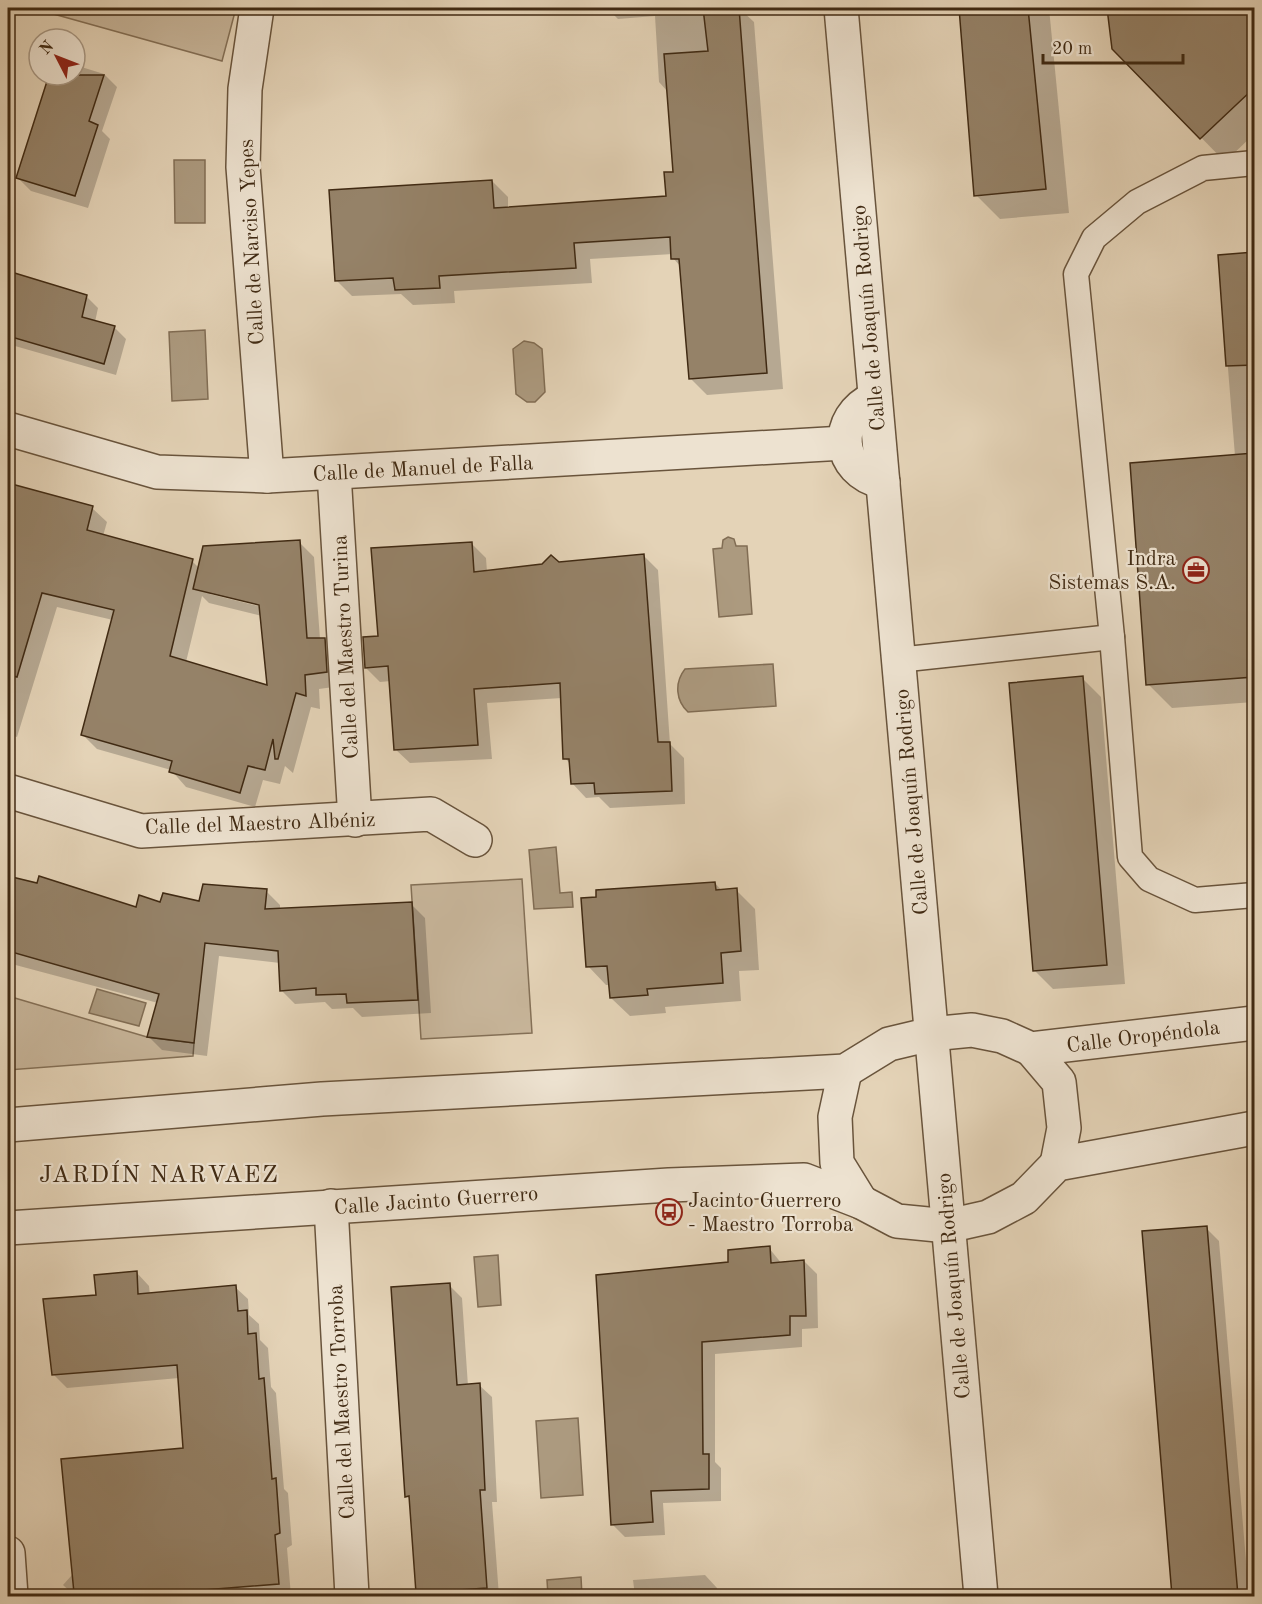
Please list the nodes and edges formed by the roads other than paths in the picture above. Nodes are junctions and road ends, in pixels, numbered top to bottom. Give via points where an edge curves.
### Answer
1 (257, 8) edge
2 (841, 8) edge
3 (1254, 163) edge
4 (875, 398) junction
5 (8, 429) edge
6 (844, 443) junction
7 (334, 473) junction
8 (267, 476) junction
9 (883, 482) junction
10 (1112, 637) junction
11 (898, 660) junction
12 (8, 791) edge
13 (355, 820) junction
14 (475, 840) dead end
15 (1254, 895) edge
16 (1254, 1023) edge
17 (931, 1034) junction
18 (1031, 1050) junction
19 (845, 1071) junction
20 (8, 1125) edge
21 (1254, 1128) edge
22 (1057, 1164) junction
23 (861, 1202) junction
24 (331, 1206) junction
25 (948, 1226) junction
26 (8, 1228) edge
27 (8, 1554) edge
28 (11, 1596) edge
29 (352, 1596) edge
30 (981, 1596) edge

1 - 8 street, Calle de Narciso Yepes via 245,89 243,167
2 - 4 street, Calle de Joaquín Rodrigo
3 - 10 lane via 1203,168 1137,202 1094,238 1076,274
4 - 6 street via 849,419
4 - 9 street, Calle de Joaquín Rodrigo
5 - 8 street, Calle de Manuel de Falla via 157,472
6 - 7 street, Calle de Manuel de Falla
6 - 9 street via 852,466
7 - 8 street, Calle de Manuel de Falla
7 - 13 street, Calle del Maestro Turina
9 - 11 street, Calle de Joaquín Rodrigo
10 - 11 lane
10 - 15 lane via 1130,857 1149,879 1195,900
11 - 17 street, Calle de Joaquín Rodrigo
12 - 13 street, Calle del Maestro Albéniz via 141,831
13 - 14 street, Calle del Maestro Albéniz via 431,814
16 - 18 street, Calle Oropéndola
17 - 18 street, Calle Oropéndola via 972,1030 1002,1036
17 - 19 street via 889,1044
17 - 25 street, Calle de Joaquín Rodrigo
18 - 22 street, Calle Oropéndola via 1059,1082 1064,1128
19 - 20 street via 322,1099
19 - 23 street via 835,1117 837,1163
21 - 22 street
22 - 25 street via 1024,1198 988,1217
23 - 24 street, Calle Jacinto Guerrero via 804,1180
23 - 25 street, Calle Jacinto Guerrero via 897,1221
24 - 26 street, Calle Jacinto Guerrero
24 - 29 street, Calle del Maestro Torroba
25 - 30 street, Calle de Joaquín Rodrigo
27 - 28 street

